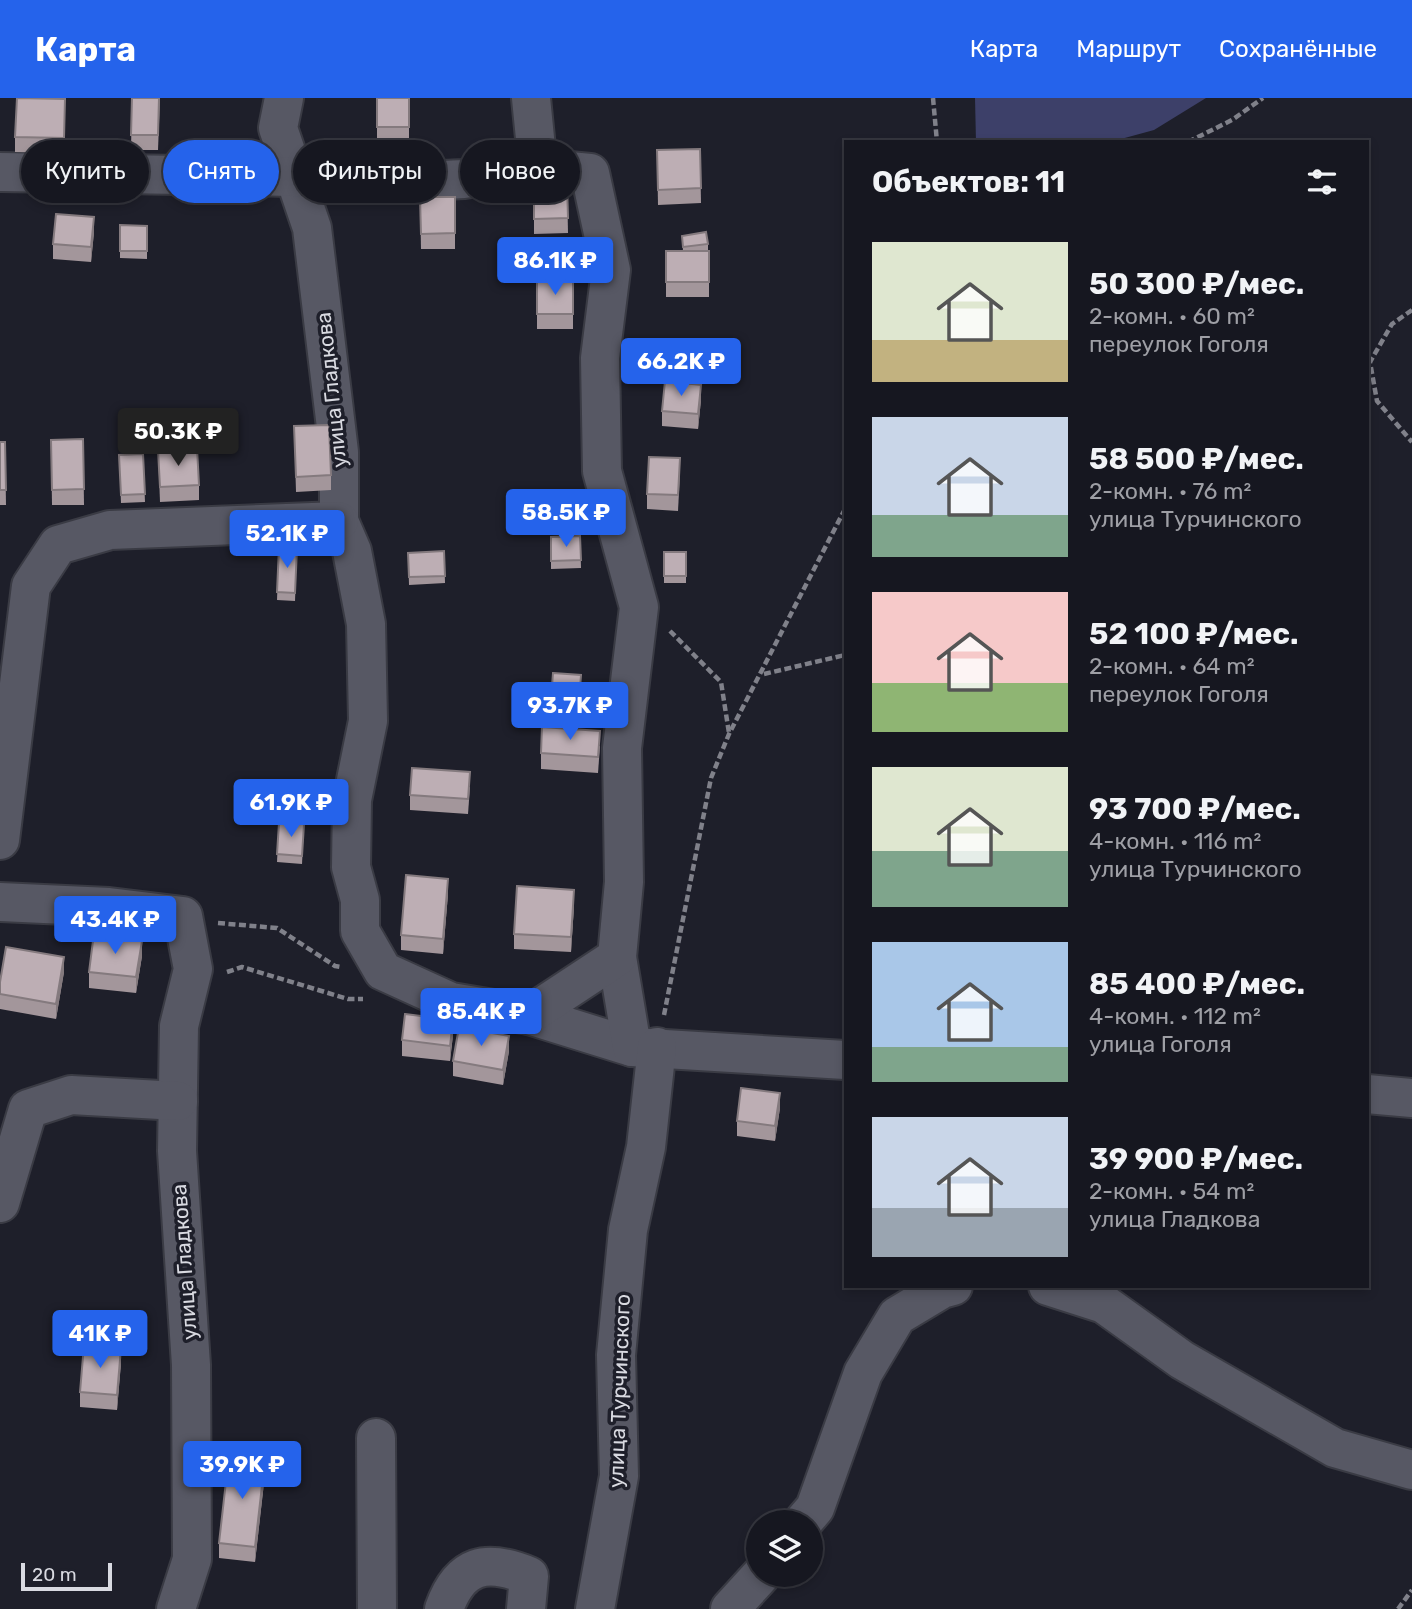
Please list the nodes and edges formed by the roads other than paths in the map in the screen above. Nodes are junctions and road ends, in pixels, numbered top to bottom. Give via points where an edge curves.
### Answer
1 (284, 98) edge
2 (531, 98) edge
3 (535, 140) edge
4 (0, 172) edge
5 (580, 172) edge
6 (293, 174) edge
7 (293, 177) edge
8 (303, 203) edge
9 (339, 521) junction
10 (0, 840) edge
11 (0, 902) edge
12 (617, 957) junction
13 (529, 1015) junction
14 (645, 1047) junction
15 (844, 1060) edge
16 (1369, 1094) edge
17 (1412, 1098) edge
18 (178, 1101) junction
19 (0, 1203) edge
20 (946, 1288) edge
21 (1058, 1288) edge
22 (1094, 1295) edge
23 (376, 1438) dead end
24 (1412, 1470) edge
25 (813, 1510) edge
26 (750, 1587) edge
27 (176, 1609) edge
28 (377, 1609) edge
29 (444, 1609) edge
30 (526, 1609) edge
31 (595, 1609) edge
32 (730, 1609) edge

1 - 6 street, улица Гладкова via 278,128
2 - 3 street
4 - 7 street
5 - 12 street via 590,173 611,270 600,358 602,471 639,607 622,748 624,882
8 - 9 street, улица Гладкова via 312,228 339,452
9 - 10 street via 110,530 58,545 31,586
9 - 13 street, улица Гладкова via 352,551 366,624 368,721 352,800 351,867 360,900 360,931 378,985
11 - 18 street, улица Гладкова via 183,916 193,969 179,1026
12 - 13 street
12 - 14 street, улица Турчинского
13 - 14 street
14 - 15 street
14 - 31 street, улица Турчинского via 646,1147 628,1230 617,1341 619,1476
16 - 17 street
18 - 19 street via 71,1095 28,1108
18 - 27 street, улица Гладкова via 191,1365 192,1559
20 - 25 street via 897,1316 863,1373
21 - 22 street
22 - 24 street via 1182,1360 1335,1448
23 - 28 street
26 - 32 street
29 - 30 street via 452,1585 476,1567 505,1566 529,1576

